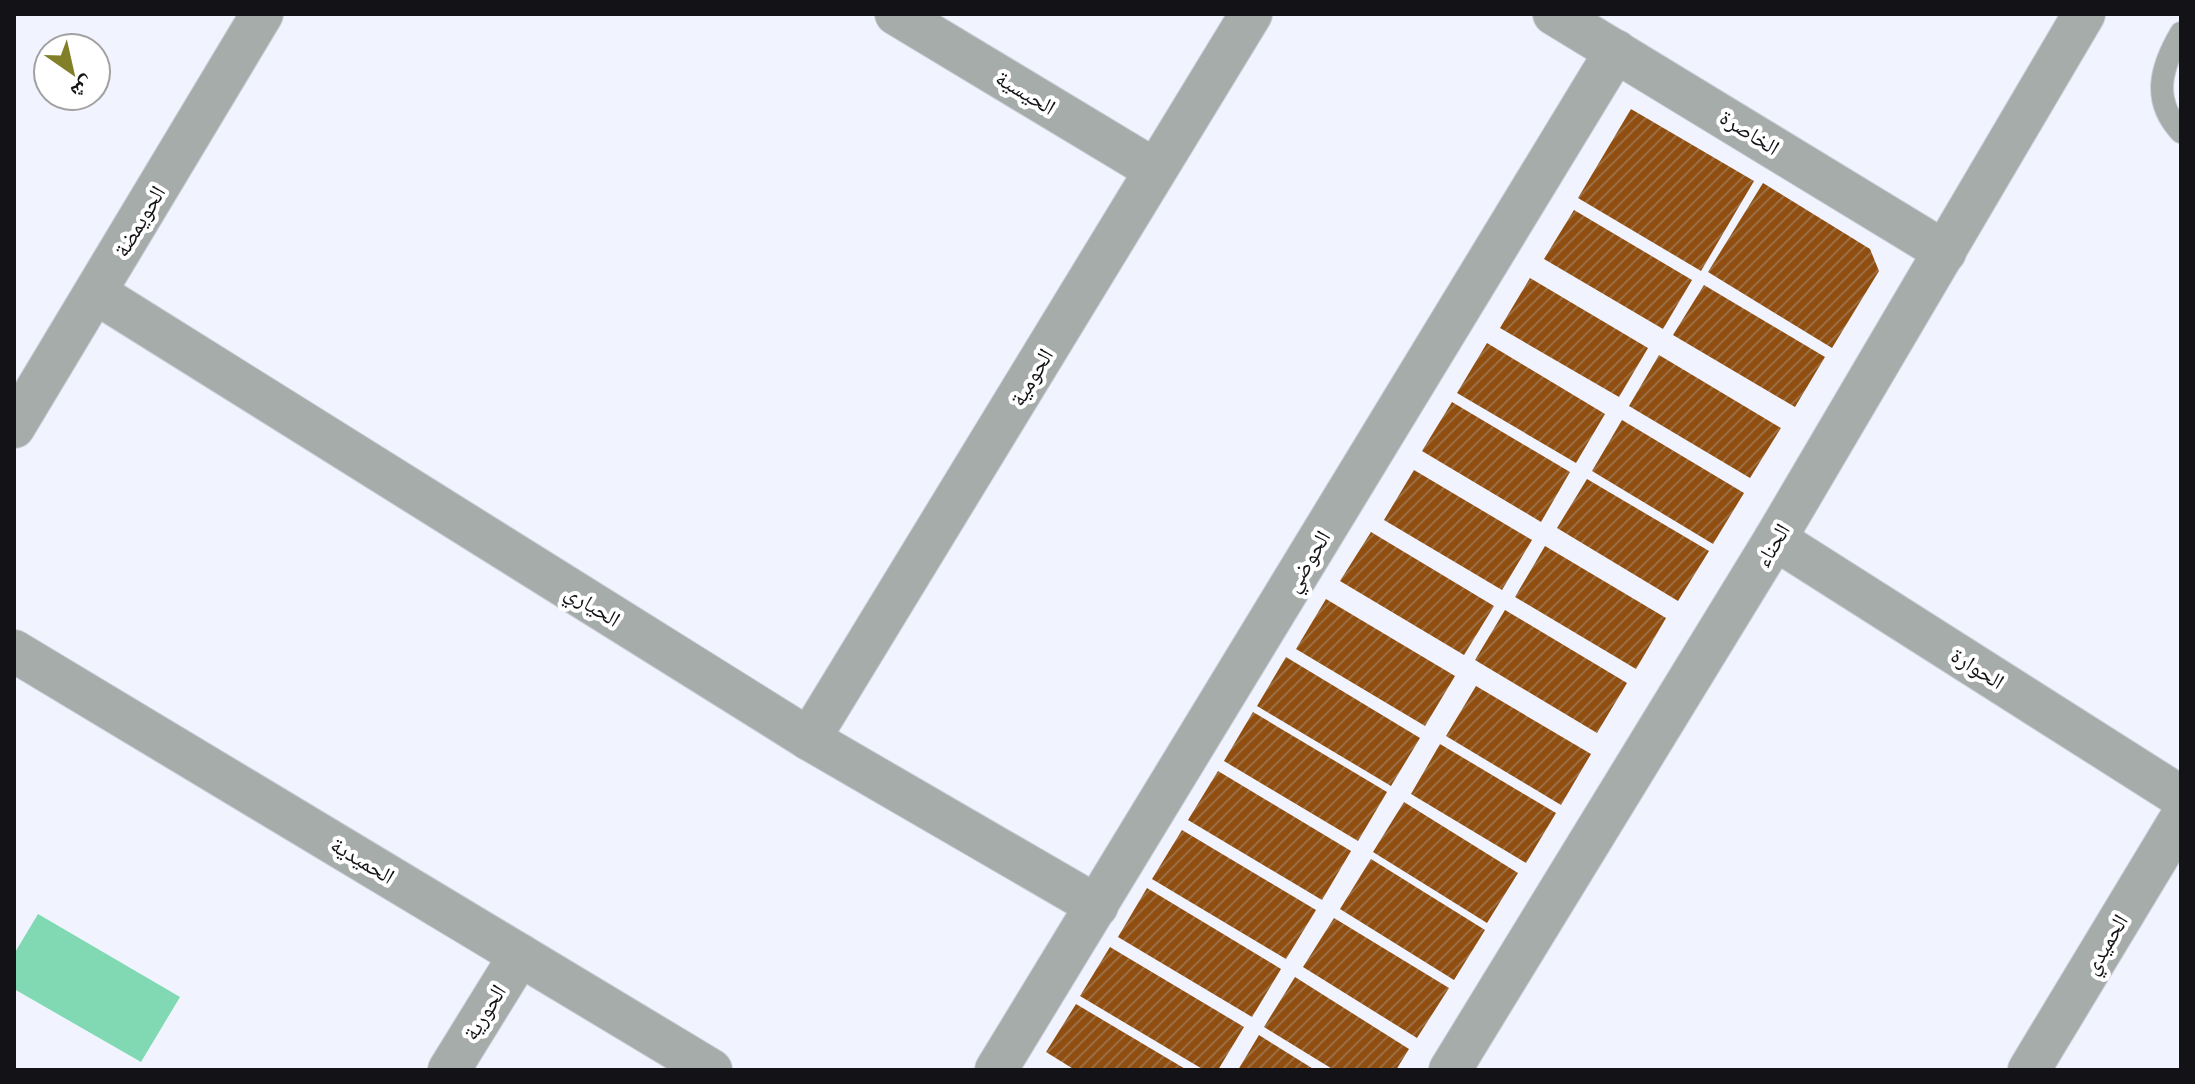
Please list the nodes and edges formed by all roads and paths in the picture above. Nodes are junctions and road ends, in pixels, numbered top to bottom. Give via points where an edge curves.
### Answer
1 (262, 14) edge
2 (896, 14) edge
3 (1251, 14) edge
4 (1554, 14) edge
5 (2084, 14) edge
6 (2181, 33) edge
7 (1616, 51) junction
8 (2181, 132) edge
9 (1155, 170) junction
10 (1945, 252) junction
11 (96, 293) junction
12 (14, 427) edge
13 (1775, 539) junction
14 (14, 651) edge
15 (809, 739) junction
16 (2181, 797) edge
17 (2181, 818) edge
18 (1097, 906) junction
19 (520, 955) junction
20 (449, 1070) edge
21 (711, 1070) edge
22 (996, 1070) edge
23 (1450, 1070) edge
24 (2029, 1070) edge

1 - 11 street, الحويمضة
2 - 9 street, الحيسية
3 - 9 street, الحومية
4 - 7 street, الخاصرة
5 - 10 street, الحناء
6 - 8 lane via 2159,84
7 - 10 street, الخاصرة
7 - 18 street, الحوضي
9 - 15 street, الحومية
10 - 13 street, الحناء
11 - 12 street, الحويمضة
11 - 15 street, الحياري
13 - 16 street, الحوارة
13 - 23 street, الحناء
14 - 19 street, الحميدية
15 - 18 street, الحياري
17 - 24 street, الحميدي
18 - 22 street, الحوضي
19 - 20 street, الحورية
19 - 21 street, الحميدية

